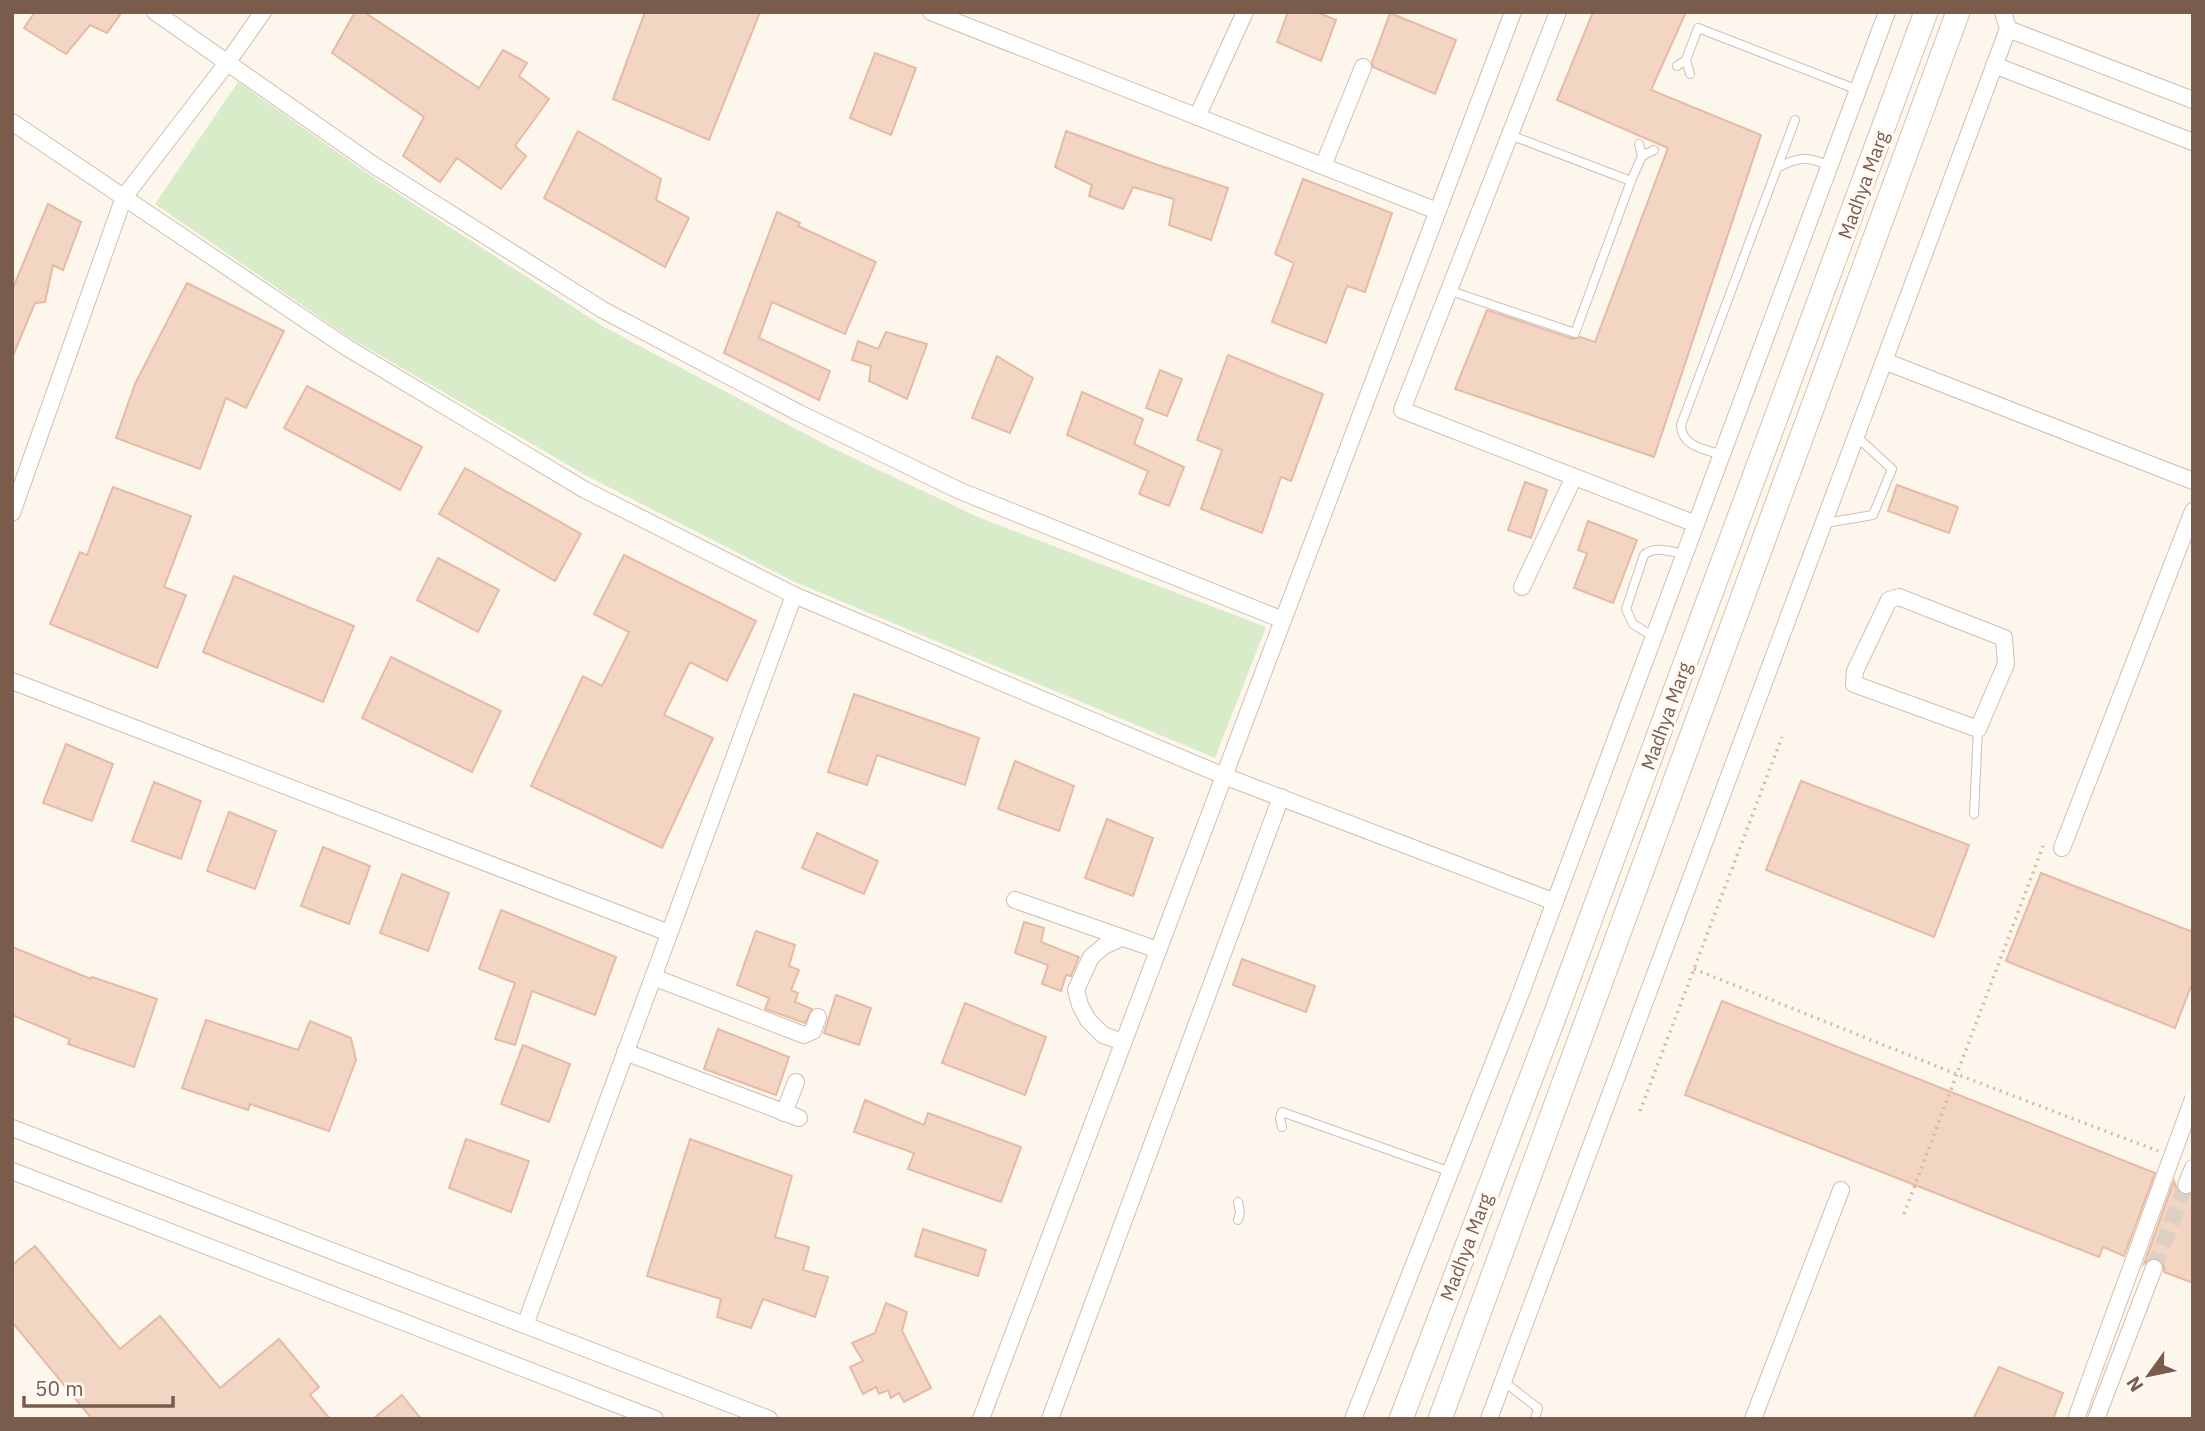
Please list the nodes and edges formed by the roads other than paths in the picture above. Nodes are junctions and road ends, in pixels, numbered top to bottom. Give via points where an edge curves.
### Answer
1 (155, 12) edge
2 (263, 12) edge
3 (931, 12) edge
4 (1245, 12) edge
5 (1513, 12) edge
6 (1558, 12) edge
7 (1887, 12) edge
8 (1926, 12) edge
9 (1958, 12) edge
10 (2003, 12) edge
11 (2008, 29) junction
12 (1686, 60) junction
13 (227, 63) junction
14 (1994, 65) junction
15 (1677, 66) dead end
16 (1363, 67) dead end
17 (1690, 74) dead end
18 (1858, 90) junction
19 (2193, 100) edge
20 (1197, 117) junction
21 (1796, 120) dead end
22 (12, 122) edge
23 (1510, 135) junction
24 (2193, 142) edge
25 (1639, 144) dead end
26 (1654, 150) dead end
27 (1642, 156) junction
28 (1323, 166) junction
29 (1830, 166) junction
30 (1777, 168) junction
31 (1631, 181) junction
32 (124, 197) junction
33 (1437, 211) junction
34 (1448, 290) junction
35 (1884, 361) junction
36 (1856, 436) junction
37 (1722, 456) junction
38 (1574, 477) junction
39 (2193, 481) edge
40 (2193, 510) edge
41 (12, 513) edge
42 (1824, 523) junction
43 (1696, 524) junction
44 (1685, 554) junction
45 (1522, 587) dead end
46 (794, 595) junction
47 (1283, 620) junction
48 (1654, 637) junction
49 (12, 681) edge
50 (1978, 729) junction
51 (1224, 776) junction
52 (1281, 797) junction
53 (1974, 814) dead end
54 (2062, 848) dead end
55 (1015, 900) dead end
56 (1555, 902) junction
57 (670, 933) junction
58 (1121, 938) junction
59 (1158, 950) junction
60 (653, 977) junction
61 (818, 1017) dead end
62 (1123, 1042) junction
63 (625, 1052) junction
64 (796, 1082) dead end
65 (2193, 1099) edge
66 (1278, 1123) dead end
67 (12, 1128) edge
68 (2193, 1168) edge
69 (12, 1171) edge
70 (1451, 1172) junction
71 (2186, 1185) dead end
72 (1841, 1190) dead end
73 (1238, 1202) dead end
74 (1247, 1206) dead end
75 (2154, 1268) tunnel mouth
76 (525, 1325) junction
77 (1503, 1381) junction
78 (655, 1419) edge
79 (769, 1419) edge
80 (981, 1419) edge
81 (1050, 1419) edge
82 (1353, 1419) edge
83 (1401, 1419) edge
84 (1440, 1419) edge
85 (1489, 1419) edge
86 (1535, 1419) edge
87 (1753, 1419) edge
88 (2076, 1419) edge
89 (2096, 1419) edge

1 - 13 street
2 - 13 street
3 - 20 street
4 - 20 street
5 - 33 street
6 - 23 street
7 - 18 street
8 - 83 main road, Madhya Marg
9 - 84 main road, Madhya Marg
10 - 11 street
11 - 14 street
11 - 19 street
12 - 15 lane
12 - 17 lane
12 - 18 lane via 1698,28
13 - 32 street
13 - 47 street via 374,166 603,310 960,491
14 - 24 street
14 - 35 street
16 - 28 street
18 - 29 street
20 - 28 street
21 - 30 lane
22 - 32 street
23 - 31 lane
23 - 34 street
25 - 27 lane
26 - 27 lane
27 - 31 lane
28 - 33 street
29 - 30 lane via 1803,158
29 - 37 street
30 - 37 lane via 1681,425 1686,442
31 - 34 lane via 1575,333
32 - 41 street
32 - 46 street via 346,347 585,490
33 - 47 street
34 - 38 street via 1402,410
35 - 36 street
35 - 39 street
36 - 42 street
36 - 42 lane via 1892,469 1873,514
37 - 43 street
38 - 43 street
38 - 45 street
40 - 54 street
42 - 77 street
43 - 44 street
44 - 48 street
44 - 48 lane via 1655,549 1644,555 1626,609 1633,624
46 - 51 street
46 - 57 street
47 - 51 street
48 - 56 street
49 - 57 street
50 - 50 street via 1854,684 1855,671 1889,600 1899,597 2004,638 2006,664
50 - 53 lane
51 - 52 street
51 - 59 street
52 - 56 street
52 - 81 street
55 - 58 street
56 - 70 street
57 - 60 street
58 - 59 street
58 - 62 street via 1091,957 1076,990 1088,1020 1103,1035
59 - 62 street
60 - 61 street via 804,1035 813,1031
60 - 63 street
62 - 80 street
63 - 64 street via 791,1115
63 - 76 street
65 - 88 street, bridge
66 - 70 lane via 1282,1112
67 - 76 street
68 - 71 street
69 - 78 street
70 - 82 street
72 - 87 street
73 - 74 lane via 1239,1216
75 - 89 street
76 - 79 street
77 - 85 street
77 - 86 lane via 1538,1408

